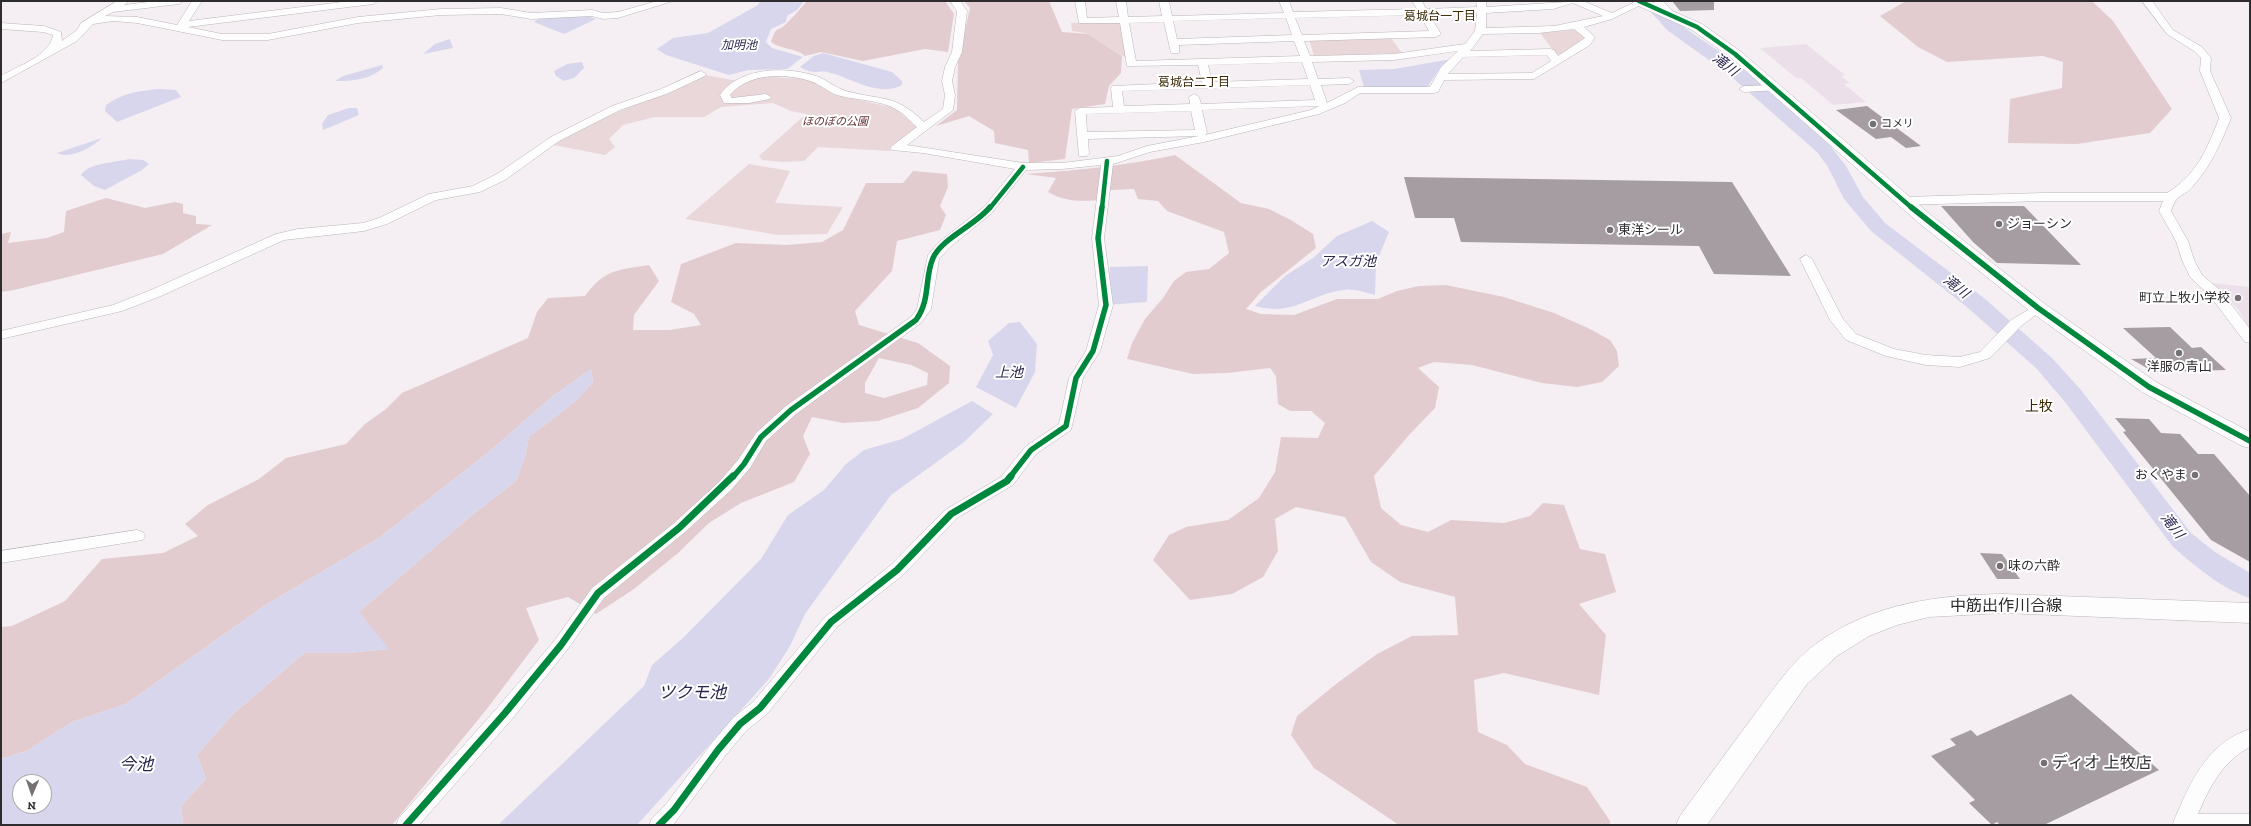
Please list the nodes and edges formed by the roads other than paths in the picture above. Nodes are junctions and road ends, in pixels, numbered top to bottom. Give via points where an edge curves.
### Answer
1 (124, 1) edge
2 (179, 1) edge
3 (197, 1) edge
4 (373, 1) edge
5 (668, 1) edge
6 (954, 1) edge
7 (1080, 1) edge
8 (1121, 1) edge
9 (1164, 1) edge
10 (1284, 1) edge
11 (1417, 1) edge
12 (1571, 1) edge
13 (1575, 1) edge
14 (2147, 1) edge
15 (1641, 2) edge
16 (1481, 6) edge
17 (1663, 7) edge
18 (111, 10) junction
19 (1423, 12) junction
20 (1289, 16) junction
21 (1612, 16) junction
22 (1168, 19) junction
23 (1124, 20) junction
24 (94, 21) junction
25 (1, 26) edge
26 (180, 26) junction
27 (1576, 26) junction
28 (1480, 31) junction
29 (1396, 35) junction
30 (1298, 38) junction
31 (1173, 42) junction
32 (50, 51) junction
33 (1465, 51) junction
34 (1407, 56) junction
35 (1306, 59) junction
36 (1202, 62) junction
37 (1557, 62) junction
38 (1177, 63) junction
39 (701, 74) dead end
40 (1440, 77) junction
41 (1, 80) edge
42 (1349, 81) dead end
43 (1315, 82) junction
44 (1208, 85) junction
45 (1192, 86) junction
46 (1744, 88) dead end
47 (1771, 88) junction
48 (766, 97) dead end
49 (1196, 107) junction
50 (1119, 109) junction
51 (923, 127) junction
52 (1082, 136) junction
53 (1083, 154) dead end
54 (1107, 161) junction
55 (1023, 167) junction
56 (2170, 197) junction
57 (1903, 201) junction
58 (1806, 259) dead end
59 (2038, 308) junction
60 (1, 335) edge
61 (2250, 339) edge
62 (2250, 441) edge
63 (137, 536) dead end
64 (1, 557) edge
65 (2250, 613) edge
66 (2250, 737) edge
67 (2250, 823) edge
68 (2183, 824) edge
69 (406, 825) edge
70 (659, 825) edge
71 (1690, 825) edge

1 - 18 street
2 - 18 street
3 - 26 street
4 - 26 street
5 - 26 street via 618,15 603,16 580,12 531,16 501,10 441,12 358,20 268,37 222,37
6 - 51 street via 962,11 957,52 947,81 950,95 948,110
7 - 23 street via 1082,21
8 - 23 street
9 - 22 street
10 - 20 street
11 - 19 street
12 - 16 street via 1542,8
13 - 21 street
14 - 56 street via 2170,32 2198,49 2206,58 2205,71 2225,118 2212,151 2188,185
15 - 17 street
15 - 21 street
16 - 19 street
16 - 28 street
17 - 47 street via 1713,37
18 - 24 street
19 - 20 street
19 - 29 street via 1436,34
20 - 22 street
20 - 30 street
21 - 27 street
22 - 23 street
22 - 31 street
23 - 38 street via 1131,64
24 - 26 street via 113,18
24 - 32 street via 84,25 82,31 73,39
25 - 32 street via 44,29 58,34 57,41
27 - 28 street
27 - 37 street via 1590,37 1586,43
28 - 33 street
29 - 30 street
29 - 34 street
30 - 31 street
30 - 35 street
31 - 38 street
32 - 41 street
33 - 34 street
33 - 37 street via 1550,52
33 - 40 street via 1451,62
34 - 35 street
35 - 36 street
35 - 43 street
36 - 38 street
36 - 44 street
37 - 40 street via 1534,76
39 - 60 street via 609,112 555,140 501,177 476,188 433,197 383,221 364,227 280,237 117,308
40 - 54 street via 1434,90 1354,91 1340,101 1315,112 1204,139 1147,149
42 - 43 street
43 - 44 street
43 - 49 street via 1322,103
44 - 45 street
45 - 49 street
45 - 50 street via 1116,88
46 - 47 street
47 - 57 street
48 - 51 street via 728,101 725,95 728,89 739,81 750,77 782,75 811,78 842,93 901,107
49 - 50 street
49 - 52 street via 1201,133
50 - 52 street via 1080,111
51 - 55 street via 896,148 923,150
52 - 53 street
54 - 55 street
54 - 70 street via 1098,238 1106,305 1093,351 1076,378 1066,426 1031,450 1007,481 951,514 897,570 831,622 760,708 740,724 674,810
55 - 69 street via 988,210 944,245 932,258 924,309 916,320 797,406 761,436 744,464 725,486 598,593 562,645
56 - 57 street
56 - 61 street via 2165,211 2182,241 2197,278 2215,293
57 - 59 street
58 - 59 street via 1837,320 1851,337 1891,353 1926,360 1960,362 1985,355 2016,323
59 - 62 street via 2149,387
63 - 64 street
65 - 71 street, 中筋出作川合線 via 1979,603 1925,608 1873,622 1831,645 1798,676
66 - 68 street via 2227,750 2213,763 2204,776
67 - 68 street

